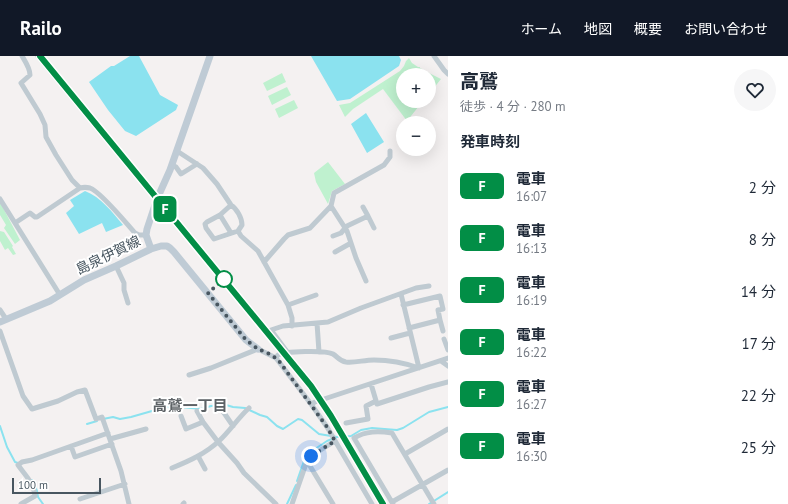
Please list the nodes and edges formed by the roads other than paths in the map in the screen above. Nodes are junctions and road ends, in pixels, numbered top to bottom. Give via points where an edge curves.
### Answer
1 (22, 56) edge
2 (210, 56) edge
3 (434, 56) edge
4 (447, 70) edge
5 (177, 151) junction
6 (390, 151) dead end
7 (197, 164) junction
8 (172, 165) junction
9 (80, 188) junction
10 (0, 199) edge
11 (231, 205) junction
12 (331, 206) junction
13 (363, 207) dead end
14 (220, 215) junction
15 (368, 216) junction
16 (15, 223) junction
17 (345, 228) junction
18 (374, 228) dead end
19 (238, 232) junction
20 (231, 233) junction
21 (146, 235) junction
22 (333, 236) dead end
23 (352, 243) junction
24 (151, 249) junction
25 (335, 252) dead end
26 (264, 262) junction
27 (116, 266) junction
28 (366, 281) dead end
29 (429, 286) dead end
30 (401, 294) junction
31 (60, 295) junction
32 (316, 295) dead end
33 (128, 303) dead end
34 (288, 305) junction
35 (403, 305) junction
36 (0, 310) edge
37 (440, 320) junction
38 (3, 321) edge
39 (317, 323) junction
40 (292, 326) junction
41 (0, 331) edge
42 (410, 331) junction
43 (443, 331) dead end
44 (391, 338) dead end
45 (444, 339) dead end
46 (258, 349) junction
47 (448, 350) edge
48 (319, 352) junction
49 (288, 353) junction
50 (276, 358) junction
51 (448, 358) edge
52 (442, 361) junction
53 (448, 366) edge
54 (419, 368) junction
55 (188, 375) dead end
56 (448, 382) edge
57 (371, 384) junction
58 (376, 401) junction
59 (311, 404) junction
60 (220, 407) dead end
61 (249, 408) dead end
62 (197, 411) dead end
63 (181, 416) dead end
64 (203, 422) junction
65 (346, 423) dead end
66 (233, 426) junction
67 (146, 428) dead end
68 (448, 429) edge
69 (108, 433) junction
70 (335, 441) junction
71 (111, 442) junction
72 (218, 442) junction
73 (71, 446) junction
74 (405, 454) junction
75 (198, 456) junction
76 (307, 461) junction
77 (172, 468) dead end
78 (205, 469) dead end
79 (448, 470) edge
80 (125, 484) junction
81 (423, 485) junction
82 (80, 499) dead end
83 (433, 502) edge
84 (393, 503) edge
85 (21, 504) edge
86 (129, 504) edge
87 (276, 504) edge
88 (292, 504) edge
89 (333, 504) edge
90 (372, 504) edge

1 - 9 street via 30,74 21,83 45,125 46,137 56,155
2 - 5 main road, 島泉伊賀線
3 - 4 street
5 - 7 street
5 - 8 main road, 島泉伊賀線
6 - 12 street via 390,157 384,164 334,193
7 - 8 street via 181,174
7 - 11 street via 217,184
8 - 21 main road, 島泉伊賀線 via 154,207
9 - 16 street via 37,217 30,213
9 - 21 street via 89,187 99,193 135,234
10 - 16 street
11 - 14 street
11 - 19 street via 242,220
12 - 17 street
12 - 26 street via 310,228 290,234 284,239
13 - 15 street
14 - 20 street
14 - 20 street via 207,222 206,228 214,239
15 - 17 street
15 - 18 street
16 - 31 street
17 - 22 street
17 - 23 street
19 - 20 street
19 - 26 street via 258,250
21 - 24 main road, 島泉伊賀線
23 - 25 street
23 - 28 street
24 - 27 main road, 島泉伊賀線
24 - 46 main road via 161,246 170,248 246,340
26 - 34 street
27 - 31 main road, 島泉伊賀線 via 84,280
27 - 33 street via 124,283
29 - 30 street
30 - 35 street
30 - 39 street via 328,322
31 - 38 main road, 島泉伊賀線
32 - 34 street
34 - 40 street
35 - 37 street via 440,296 443,309 438,310
35 - 42 street
36 - 38 street
37 - 42 street
37 - 43 street
39 - 40 street
39 - 48 street
40 - 49 street via 271,330
41 - 69 street via 23,396 32,409 85,390 96,419 102,417
42 - 44 street
42 - 54 street
45 - 47 street
46 - 50 street
46 - 55 street
48 - 49 street
48 - 54 street via 333,354 341,362 374,360 397,362
49 - 50 street
50 - 59 street
51 - 52 street
52 - 53 street
52 - 54 street
54 - 57 street
56 - 58 street via 377,404
57 - 58 street
57 - 59 street
58 - 65 street via 366,406 368,419
59 - 70 street
60 - 66 street
61 - 66 street
62 - 64 street
63 - 64 street via 186,429
64 - 72 street
66 - 72 street
67 - 71 street
68 - 74 street
69 - 71 street
69 - 73 street
70 - 76 street
70 - 90 street
71 - 73 street via 75,457
71 - 80 street
72 - 75 street
72 - 87 street via 244,473
73 - 85 street via 18,465 35,490 35,496
74 - 81 street
74 - 84 street via 392,433 373,432 354,438
75 - 77 street
75 - 78 street
76 - 88 street
76 - 89 street
79 - 81 street
80 - 82 street
80 - 86 street
81 - 83 street
81 - 84 street

